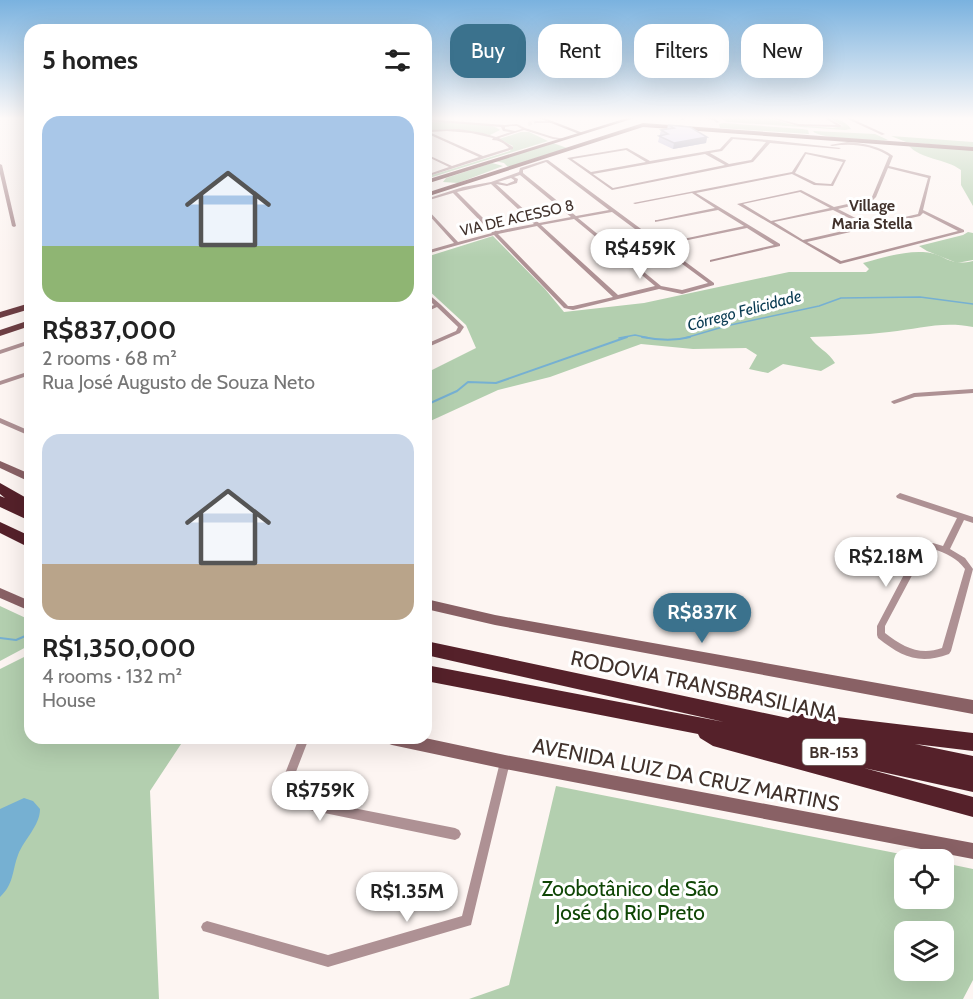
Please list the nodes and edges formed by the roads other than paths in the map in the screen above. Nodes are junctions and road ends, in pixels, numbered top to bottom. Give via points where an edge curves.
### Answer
1 (444, 164) edge
2 (472, 164) edge
3 (477, 164) edge
4 (501, 164) edge
5 (522, 164) edge
6 (537, 164) edge
7 (553, 164) edge
8 (577, 164) edge
9 (640, 164) edge
10 (725, 164) edge
11 (740, 164) edge
12 (799, 164) edge
13 (844, 164) edge
14 (888, 164) edge
15 (0, 165) edge
16 (729, 166) junction
17 (886, 167) junction
18 (453, 168) junction
19 (502, 170) junction
20 (590, 173) junction
21 (793, 173) junction
22 (432, 174) edge
23 (522, 174) junction
24 (488, 175) junction
25 (510, 176) junction
26 (442, 177) junction
27 (516, 179) junction
28 (432, 180) edge
29 (495, 182) junction
30 (455, 188) junction
31 (694, 192) junction
32 (432, 194) edge
33 (432, 198) edge
34 (635, 203) dead end
35 (720, 208) junction
36 (832, 208) junction
37 (614, 210) junction
38 (921, 211) junction
39 (432, 216) edge
40 (575, 217) junction
41 (657, 221) dead end
42 (770, 222) junction
43 (536, 225) junction
44 (14, 226) dead end
45 (748, 226) junction
46 (868, 226) junction
47 (495, 233) junction
48 (685, 240) dead end
49 (803, 241) junction
50 (457, 244) junction
51 (432, 251) edge
52 (712, 261) dead end
53 (659, 287) junction
54 (617, 297) junction
55 (432, 300) edge
56 (438, 305) junction
57 (24, 308) edge
58 (432, 308) edge
59 (0, 315) edge
60 (24, 325) edge
61 (0, 333) edge
62 (432, 343) edge
63 (24, 344) edge
64 (0, 352) edge
65 (24, 375) edge
66 (0, 383) edge
67 (973, 391) edge
68 (894, 402) dead end
69 (0, 420) edge
70 (24, 431) edge
71 (0, 464) edge
72 (24, 475) edge
73 (0, 488) edge
74 (900, 496) dead end
75 (0, 501) edge
76 (24, 503) edge
77 (24, 513) edge
78 (962, 516) junction
79 (973, 520) edge
80 (0, 527) edge
81 (0, 536) edge
82 (24, 540) edge
83 (24, 543) edge
84 (946, 549) junction
85 (0, 592) edge
86 (24, 603) edge
87 (432, 605) edge
88 (432, 649) edge
89 (432, 674) edge
90 (973, 707) edge
91 (694, 724) junction
92 (775, 724) junction
93 (973, 742) edge
94 (302, 744) edge
95 (420, 744) edge
96 (505, 762) junction
97 (973, 765) edge
98 (973, 782) edge
99 (973, 807) edge
100 (455, 834) dead end
101 (973, 851) edge
102 (207, 927) dead end

1 - 18 street
2 - 18 street
3 - 26 main road
4 - 19 main road via 506,168
5 - 19 main road
6 - 23 street via 523,168
7 - 37 street
8 - 20 street
9 - 20 street
10 - 16 street
11 - 16 street
12 - 21 street
13 - 21 street via 832,185 815,184
14 - 17 street
15 - 44 street
16 - 20 street via 612,189
17 - 36 street via 871,200
17 - 38 street via 929,176
18 - 22 street
19 - 24 main road
19 - 25 street
21 - 31 street
23 - 25 street
23 - 27 street
23 - 40 street
24 - 29 street
24 - 30 main road
25 - 27 street
25 - 29 street
26 - 28 main road
26 - 30 main road via 439,180 443,184
27 - 29 street via 513,184
29 - 30 street
29 - 43 street
30 - 32 main road
30 - 33 street
30 - 47 street
31 - 34 street
31 - 35 street
35 - 41 street
35 - 45 street
36 - 42 street
36 - 42 street via 801,192 739,204
36 - 46 street
37 - 40 street, VIA DE ACESSO 8
37 - 53 street via 712,284 682,292
38 - 46 street
38 - 49 street via 962,231 840,263
39 - 50 street
40 - 43 street, VIA DE ACESSO 8
40 - 53 street
42 - 49 street
43 - 47 street, VIA DE ACESSO 8
43 - 54 street
45 - 48 street
45 - 52 street via 777,245
46 - 49 street
47 - 50 street, VIA DE ACESSO 8
47 - 54 street via 566,307
50 - 51 street, VIA DE ACESSO 8
53 - 54 street
55 - 56 street
56 - 58 street
56 - 62 street via 461,327
57 - 59 main road
60 - 61 main road
63 - 64 street
65 - 66 street
67 - 68 street via 914,395
69 - 70 street
71 - 72 main road
73 - 76 highway
74 - 78 street
75 - 77 highway
78 - 79 street
78 - 84 street
80 - 82 highway
81 - 83 highway
84 - 84 street via 922,548 881,626 881,635 903,651 932,657 946,651 969,569
85 - 86 main road
87 - 90 main road via 507,623
88 - 92 highway, RODOVIA TRANSBRASILIANA / BR-153
89 - 91 highway, RODOVIA TRANSBRASILIANA / BR-153
91 - 98 highway, RODOVIA TRANSBRASILIANA / BR-153
91 - 99 highway via 713,737
92 - 93 highway via 812,723
92 - 97 highway, RODOVIA TRANSBRASILIANA / BR-153
94 - 100 street via 280,799
95 - 96 main road, AVENIDA LUIZ DA CRUZ MARTINS
96 - 101 main road, AVENIDA LUIZ DA CRUZ MARTINS
96 - 102 street via 467,921 328,962

